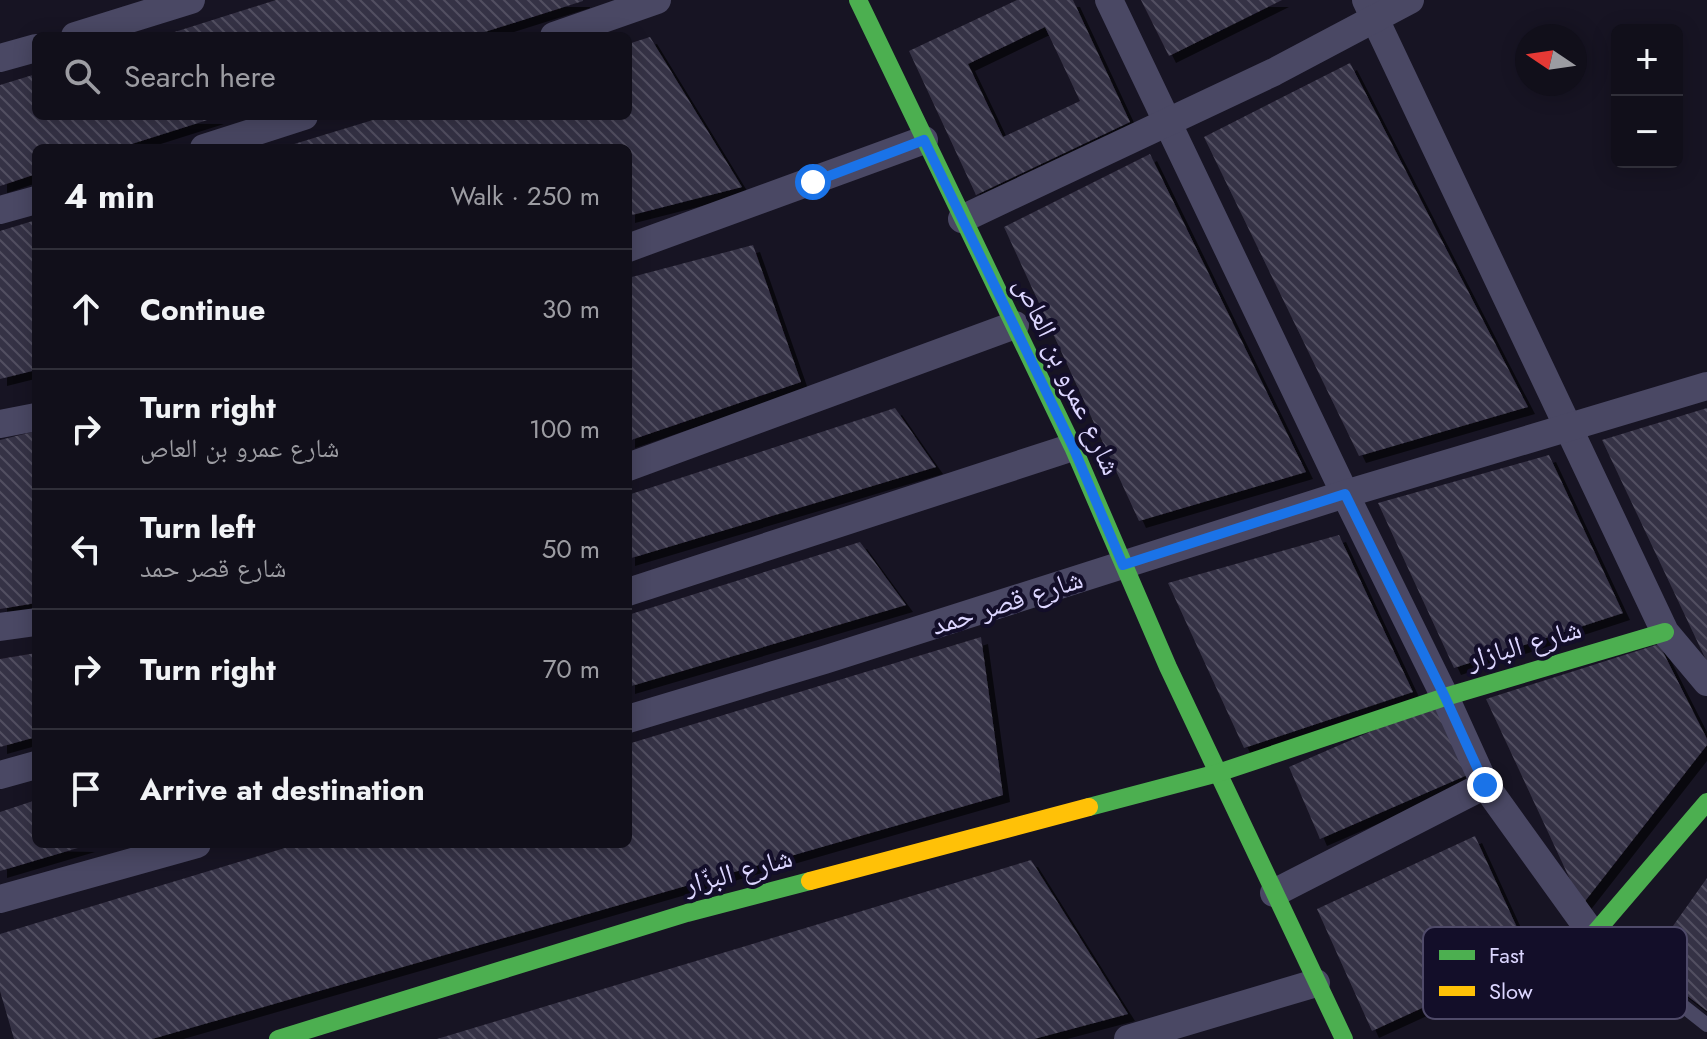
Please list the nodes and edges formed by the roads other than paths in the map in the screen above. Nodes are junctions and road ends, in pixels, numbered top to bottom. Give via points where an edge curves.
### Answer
1 (191, 0) edge
2 (657, 0) edge
3 (858, 0) edge
4 (1109, 0) edge
5 (1410, 0) edge
6 (1370, 8) edge
7 (88, 32) edge
8 (565, 32) edge
9 (32, 49) edge
10 (0, 58) edge
11 (292, 120) edge
12 (1169, 123) junction
13 (924, 140) junction
14 (216, 144) edge
15 (32, 201) edge
16 (0, 210) edge
17 (962, 219) junction
18 (632, 247) edge
19 (1015, 325) junction
20 (1707, 386) edge
21 (32, 418) edge
22 (0, 424) edge
23 (1566, 428) junction
24 (1073, 447) junction
25 (632, 466) edge
26 (1345, 494) junction
27 (1123, 565) junction
28 (632, 591) edge
29 (32, 623) edge
30 (0, 627) edge
31 (1665, 632) junction
32 (1707, 682) edge
33 (1445, 697) junction
34 (632, 718) edge
35 (32, 766) edge
36 (1218, 773) junction
37 (0, 775) edge
38 (1485, 785) junction
39 (1707, 802) edge
40 (183, 848) edge
41 (1274, 893) junction
42 (0, 899) edge
43 (1587, 927) edge
44 (1600, 927) edge
45 (1316, 983) junction
46 (1687, 1009) edge
47 (1707, 1025) edge
48 (278, 1039) edge
49 (1128, 1039) edge
50 (1344, 1039) edge

1 - 7 street
2 - 8 street
3 - 13 street, شارع عمرو بن العاص
4 - 12 street
5 - 6 street
6 - 12 street via 1274,72
6 - 23 street
9 - 10 street
11 - 14 street
12 - 17 street
12 - 26 street
13 - 17 street, شارع عمرو بن العاص
13 - 18 street
15 - 16 street
17 - 19 street, شارع عمرو بن العاص
19 - 24 street, شارع عمرو بن العاص
19 - 25 street
20 - 23 street, شارع قصر حمد
21 - 22 street
23 - 26 street, شارع قصر حمد
23 - 31 street
24 - 27 street, شارع عمرو بن العاص
24 - 28 street
26 - 27 street, شارع قصر حمد
26 - 33 street
27 - 34 street, شارع قصر حمد
27 - 36 street, شارع عمرو بن العاص
29 - 30 street
31 - 32 street
31 - 33 street, شارع البازار
33 - 36 street, شارع البازار
33 - 38 street
35 - 37 street
36 - 41 street, شارع عمرو بن العاص
36 - 48 street, شارع البزّار via 687,913
38 - 41 street
38 - 43 street
39 - 44 street
40 - 42 street
41 - 45 street, شارع عمرو بن العاص
45 - 49 street
45 - 50 street, شارع عمرو بن العاص
46 - 47 lane

